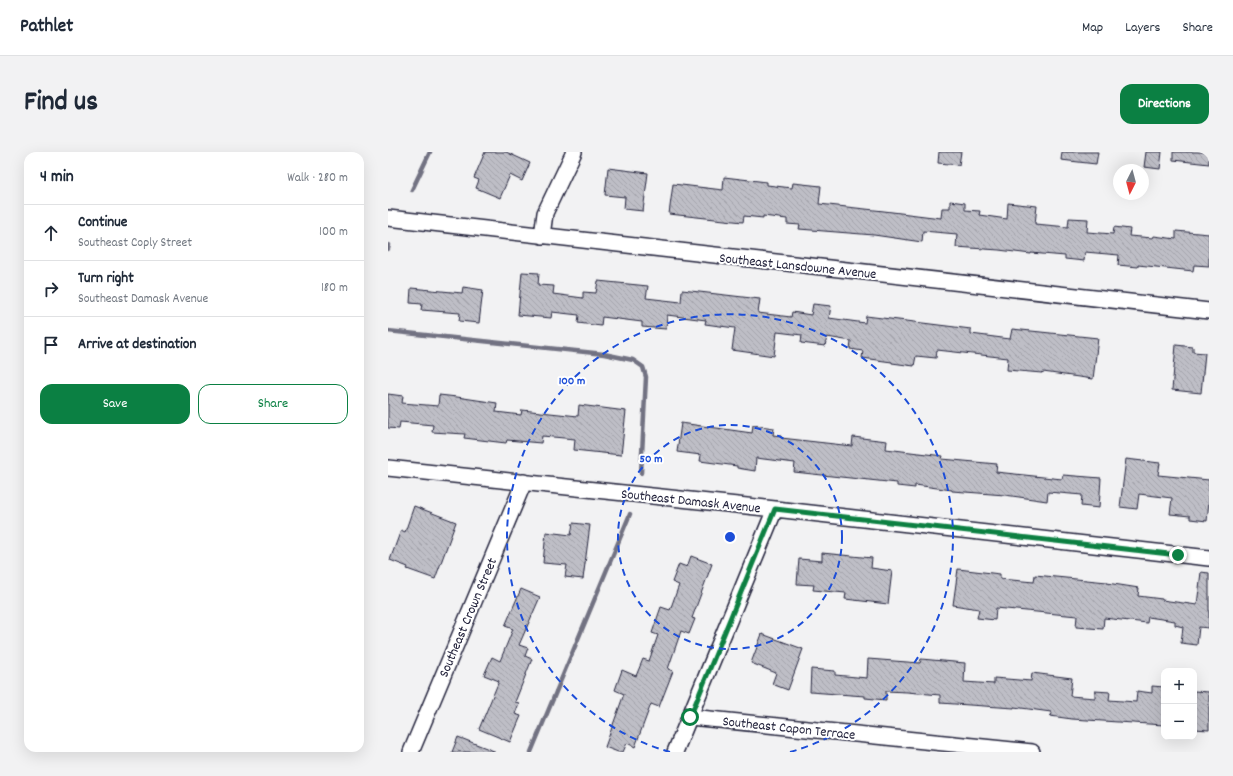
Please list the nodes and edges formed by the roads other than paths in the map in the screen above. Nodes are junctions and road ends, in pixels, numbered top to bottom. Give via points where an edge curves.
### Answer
1 (574, 152) edge
2 (388, 218) edge
3 (542, 236) junction
4 (1209, 311) edge
5 (388, 468) edge
6 (524, 482) junction
7 (775, 509) junction
8 (1209, 558) edge
9 (690, 717) junction
10 (411, 752) edge
11 (675, 752) edge
12 (1032, 752) edge

1 - 3 street via 545,213
2 - 3 street, Southeast Lansdowne Avenue
3 - 4 street, Southeast Lansdowne Avenue
5 - 6 street, Southeast Damask Avenue
6 - 7 street, Southeast Damask Avenue
6 - 10 street, Southeast Crown Street
7 - 8 street, Southeast Damask Avenue
7 - 9 street
9 - 11 street
9 - 12 street, Southeast Capon Terrace

